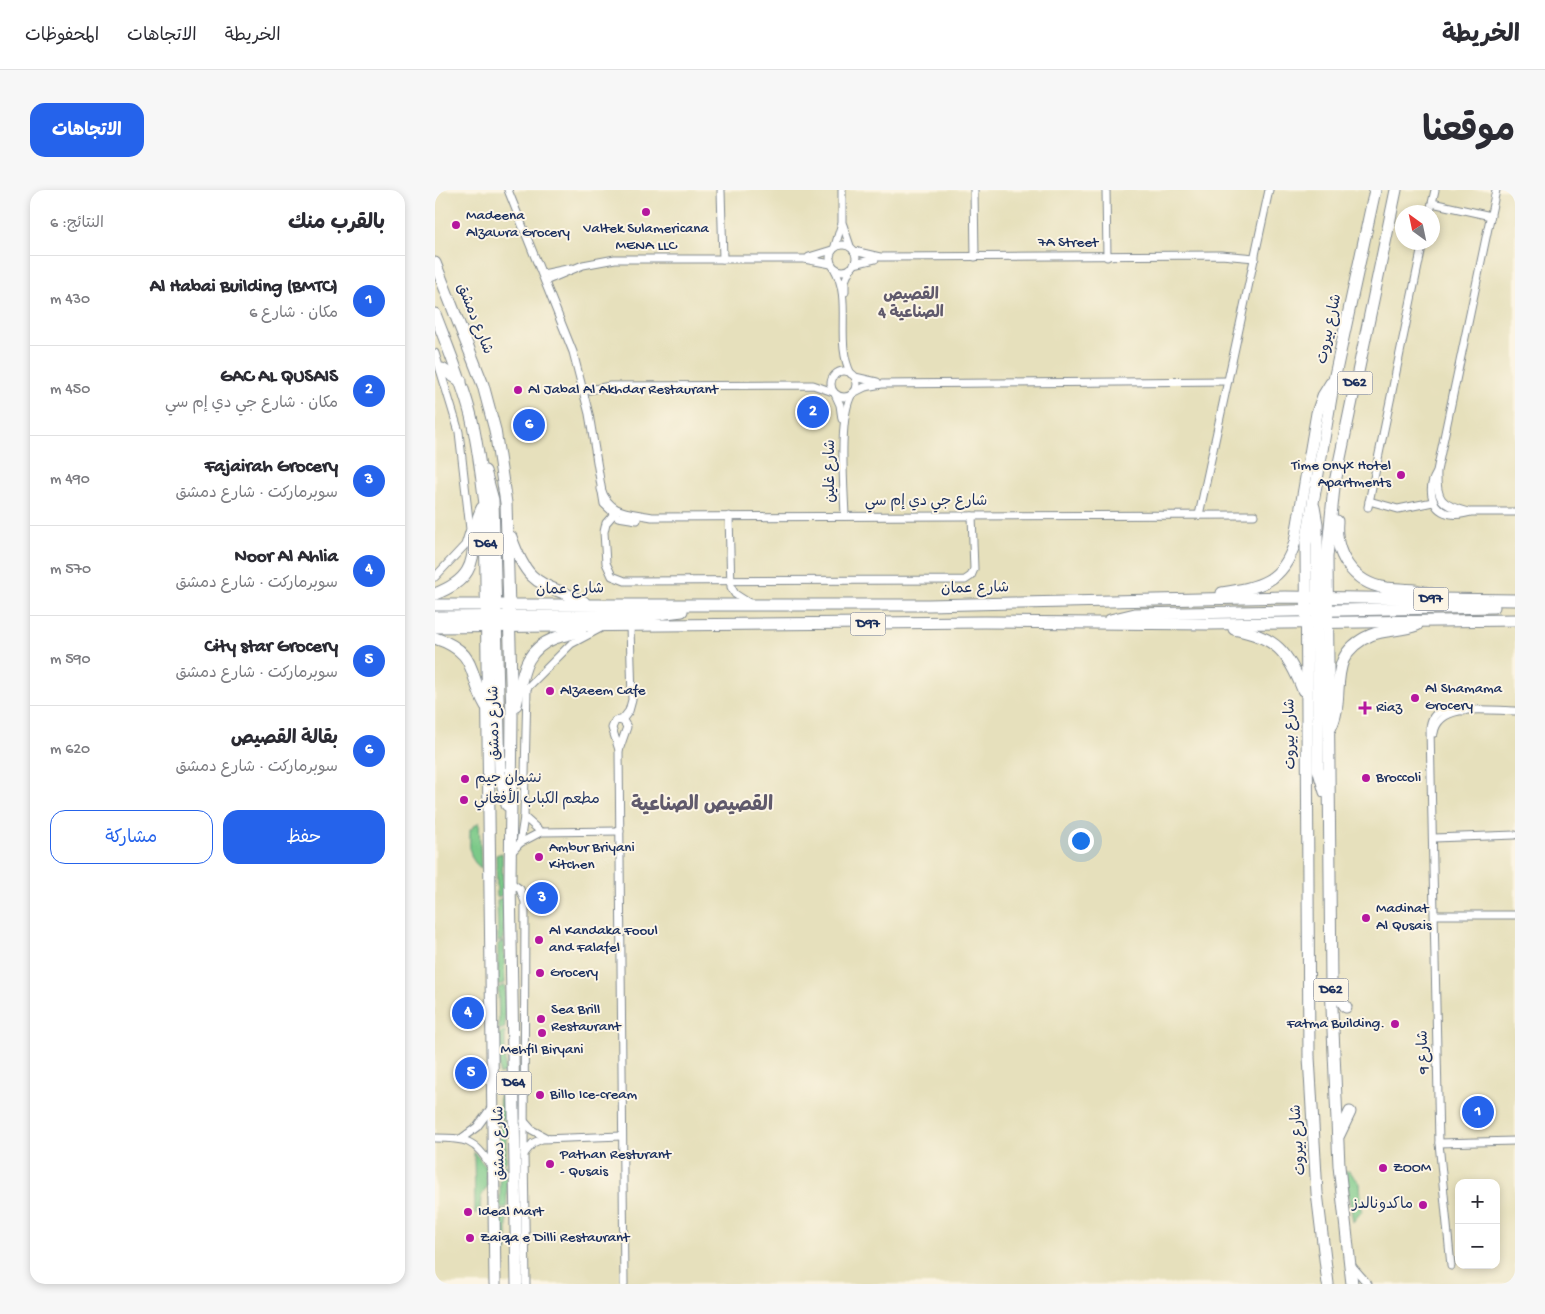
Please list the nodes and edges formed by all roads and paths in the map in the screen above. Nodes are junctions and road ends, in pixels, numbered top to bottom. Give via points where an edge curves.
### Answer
1 (507, 190) edge
2 (721, 190) edge
3 (842, 190) edge
4 (974, 190) edge
5 (1106, 190) edge
6 (1269, 190) edge
7 (1375, 190) edge
8 (1396, 190) edge
9 (1435, 190) edge
10 (1496, 190) edge
11 (1432, 203) joint
12 (1491, 216) junction
13 (842, 223) junction
14 (834, 248) junction
15 (852, 249) junction
16 (1421, 250) edge
17 (880, 257) junction
18 (975, 257) junction
19 (1107, 257) junction
20 (804, 258) junction
21 (1255, 258) junction
22 (723, 259) junction
23 (435, 263) edge
24 (832, 266) junction
25 (852, 267) junction
26 (544, 277) junction
27 (843, 297) junction
28 (435, 314) edge
29 (435, 353) edge
30 (843, 355) junction
31 (441, 369) junction
32 (834, 375) junction
33 (853, 376) junction
34 (1334, 380) junction
35 (461, 381) junction
36 (1228, 381) junction
37 (813, 384) junction
38 (882, 384) junction
39 (584, 391) junction
40 (834, 393) junction
41 (853, 394) junction
42 (844, 426) junction
43 (480, 463) junction
44 (1437, 471) junction
45 (1334, 487) junction
46 (601, 489) junction
47 (1433, 502) junction
48 (485, 504) junction
49 (1468, 512) junction
50 (1515, 512) edge
51 (613, 515) junction
52 (1199, 515) junction
53 (1253, 515) dead end
54 (729, 516) junction
55 (845, 516) junction
56 (972, 516) junction
57 (652, 517) junction
58 (508, 529) junction
59 (435, 577) edge
60 (729, 580) junction
61 (435, 594) edge
62 (1316, 598) junction
63 (1442, 599) junction
64 (1201, 600) junction
65 (1515, 602) edge
66 (587, 604) junction
67 (435, 606) edge
68 (698, 606) junction
69 (756, 606) junction
70 (1316, 611) junction
71 (498, 617) junction
72 (435, 618) edge
73 (1427, 620) junction
74 (1515, 620) edge
75 (1317, 623) junction
76 (1100, 624) junction
77 (1208, 624) junction
78 (605, 626) junction
79 (630, 626) junction
80 (435, 627) edge
81 (588, 627) junction
82 (435, 638) edge
83 (1305, 698) junction
84 (488, 710) junction
85 (1515, 711) edge
86 (511, 716) junction
87 (622, 720) junction
88 (1327, 733) junction
89 (619, 750) junction
90 (1328, 798) junction
91 (510, 814) junction
92 (525, 817) junction
93 (620, 830) junction
94 (541, 832) junction
95 (1515, 835) edge
96 (1434, 838) junction
97 (520, 843) junction
98 (511, 853) junction
99 (510, 882) junction
100 (1435, 915) junction
101 (1515, 915) edge
102 (1331, 985) junction
103 (1346, 1007) dead end
104 (493, 1105) junction
105 (1350, 1112) dead end
106 (524, 1121) junction
107 (622, 1136) junction
108 (435, 1138) edge
109 (462, 1138) junction
110 (547, 1138) junction
111 (1338, 1139) junction
112 (1515, 1141) edge
113 (1439, 1143) junction
114 (524, 1154) junction
115 (493, 1170) junction
116 (1349, 1261) junction
117 (1451, 1266) dead end
118 (495, 1284) edge
119 (517, 1284) edge
120 (526, 1284) edge
121 (624, 1284) edge
122 (1329, 1284) edge
123 (1352, 1284) edge
124 (1368, 1284) edge

1 - 26 street, شارع جي دي إم سي
2 - 22 street
3 - 13 street, شارع غلين
4 - 18 street
5 - 19 street
6 - 21 street
7 - 34 main road, شارع بيروت / D62
8 - 45 main road, D62
9 - 11 street
10 - 12 street
11 - 12 street
12 - 44 street
13 - 14 street, شارع غلين
13 - 15 street, شارع غلين
14 - 15 street via 844,244
14 - 20 street
14 - 24 street, شارع غلين via 829,257
15 - 17 street
15 - 25 street, شارع غلين
16 - 47 street via 1368,504 1398,508
17 - 18 street, 7A Street
17 - 25 street
18 - 19 street, 7A Street
19 - 21 street, 7A Street via 1221,255
20 - 22 street
20 - 24 street
21 - 36 street
22 - 26 street via 615,259
23 - 58 main road, شارع دمشق / D64 via 476,363 490,408 501,461
24 - 25 street via 840,271
24 - 27 street, شارع غلين
25 - 27 street, شارع غلين
26 - 39 street, شارع جي دي إم سي
27 - 30 street, شارع غلين
28 - 35 main road, شارع دمشق / D64
29 - 31 street
30 - 32 street, شارع غلين
30 - 33 street, شارع غلين
31 - 35 main road
31 - 59 street via 459,432 470,529 465,545
32 - 33 street via 845,371
32 - 37 street
32 - 40 street, شارع غلين via 831,384
33 - 38 street
33 - 41 street, شارع غلين via 857,384
34 - 62 main road, شارع بيروت / D62 via 1312,500 1317,524
34 - 64 main road via 1318,407 1295,542 1287,562 1279,573 1258,586
35 - 43 main road, شارع دمشق / D64
36 - 38 street
36 - 52 street
37 - 39 street via 610,386
37 - 40 street
38 - 41 street via 865,387
39 - 46 street, شارع جي دي إم سي
40 - 41 street via 842,397
40 - 42 street, شارع غلين
41 - 42 street, شارع غلين via 847,405
42 - 55 street, شارع غلين
43 - 48 main road, شارع دمشق / D64
43 - 71 main road via 493,494
44 - 47 street via 1431,485
44 - 49 street via 1440,498 1450,507
45 - 62 main road, D62 via 1328,549
45 - 63 main road via 1338,506 1338,546 1351,570 1376,586 1421,590
46 - 51 street, شارع جي دي إم سي via 603,504
46 - 57 street, شارع جي دي إم سي via 610,505 619,512
47 - 49 street via 1446,513
48 - 61 main road via 477,520 475,552 470,566 455,584
48 - 71 main road, شارع دمشق / D64
49 - 50 street
51 - 57 street, شارع جي دي إم سي via 627,520
51 - 60 street via 604,532 607,568 616,578 625,581
52 - 53 street, شارع جي دي إم سي
52 - 56 street, شارع جي دي إم سي
54 - 55 street, شارع جي دي إم سي
54 - 57 street, شارع جي دي إم سي
54 - 60 street
55 - 56 street, شارع جي دي إم سي
56 - 60 street via 974,569 965,580
58 - 66 main road via 519,557 534,579 549,589
58 - 71 main road, شارع دمشق / D64
60 - 69 street via 735,594
62 - 63 main road, شارع عمان / D97
62 - 64 main road, شارع عمان / D97
62 - 70 main road
63 - 65 main road, شارع عمان / D97
64 - 69 main road, شارع عمان / D97
65 - 70 main road via 1495,607
66 - 68 main road, شارع عمان / D97
66 - 71 main road, شارع عمان / D97
67 - 71 main road, شارع عمان / D97
68 - 69 main road, شارع عمان / D97
68 - 71 main road via 656,615
70 - 75 main road, شارع بيروت / D62
70 - 75 main road, شارع بيروت / D62
70 - 76 main road via 1135,614
71 - 72 main road
71 - 80 main road, شارع عمان / D97
71 - 81 main road, شارع عمان / D97
71 - 84 main road, شارع دمشق / D64
71 - 86 main road, شارع دمشق / D64
71 - 91 main road via 500,773
73 - 74 main road, شارع عمان / D97
73 - 75 main road, شارع عمان / D97
73 - 88 main road via 1412,627 1376,633 1353,648 1340,668 1335,716
75 - 77 main road, شارع عمان / D97
75 - 83 main road, شارع بيروت / D62
75 - 88 main road, شارع بيروت / D62
75 - 90 main road via 1318,769
76 - 77 main road, شارع عمان / D97
76 - 79 main road, شارع عمان / D97
77 - 83 main road via 1252,632 1273,642 1292,664
78 - 79 main road, شارع عمان / D97
78 - 81 main road, شارع عمان / D97
78 - 92 street via 571,644 527,688
79 - 87 street via 632,700
81 - 86 main road via 553,639 535,651 523,669
82 - 84 main road via 455,647 467,659
83 - 122 main road, شارع بيروت / D62 via 1309,1058 1315,1168
84 - 104 main road, شارع دمشق / D64
85 - 96 street, شارع 9 via 1448,709 1435,715 1431,724
86 - 91 main road, شارع دمشق / D64
87 - 89 street via 627,730
87 - 89 street via 615,722 612,728
88 - 90 main road, شارع بيروت / D62
89 - 93 street
90 - 102 main road, شارع بيروت / D62
91 - 98 main road, شارع دمشق / D64
92 - 94 street
92 - 97 street
93 - 94 street
93 - 107 street
94 - 97 street
95 - 96 street
96 - 100 street, شارع 9
97 - 98 street
98 - 99 main road, شارع دمشق / D64
99 - 106 street via 520,889 525,902
99 - 119 main road, شارع دمشق / D64
100 - 101 street
100 - 113 street, شارع 9
102 - 103 main road
102 - 111 main road, شارع بيروت / D62
104 - 109 street via 483,1121
104 - 115 main road, شارع دمشق / D64
105 - 111 main road
106 - 110 street via 531,1130
106 - 114 street
107 - 110 street
107 - 121 street
108 - 109 street
109 - 115 street via 477,1148
110 - 114 street via 533,1143
111 - 116 main road, شارع بيروت / D62
112 - 113 street
113 - 117 street, شارع 9
114 - 120 street
115 - 118 main road, شارع دمشق / D64
116 - 123 main road, شارع بيروت / D62
116 - 124 street

